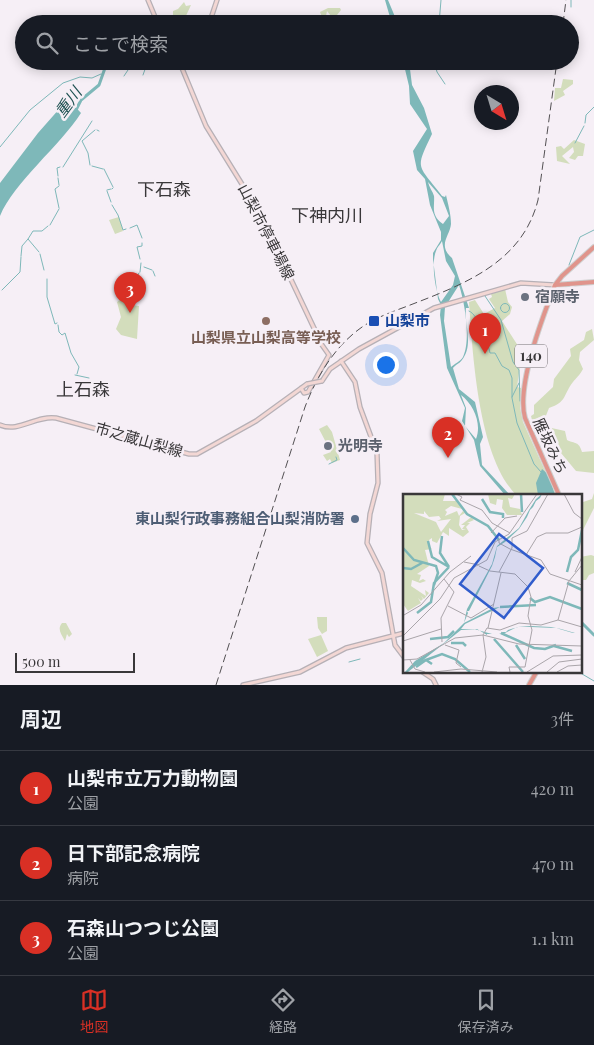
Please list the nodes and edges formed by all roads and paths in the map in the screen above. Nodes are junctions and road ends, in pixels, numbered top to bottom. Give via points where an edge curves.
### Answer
1 (148, 0) edge
2 (217, 0) edge
3 (154, 15) edge
4 (212, 15) edge
5 (182, 70) edge
6 (594, 247) edge
7 (562, 276) junction
8 (594, 282) edge
9 (553, 285) junction
10 (563, 285) junction
11 (340, 361) junction
12 (301, 388) junction
13 (0, 425) edge
14 (559, 494) edge
15 (403, 633) edge
16 (393, 636) junction
17 (403, 656) edge
18 (422, 672) edge
19 (536, 672) edge
20 (243, 685) edge
21 (436, 685) edge
22 (529, 685) edge

1 - 3 main road
2 - 4 main road
5 - 12 main road, 山梨市停車場線 via 206,126 258,210 329,355 308,392 304,393
6 - 7 highway
7 - 9 highway
7 - 10 highway via 560,282
8 - 10 highway
9 - 10 highway
9 - 11 main road, 市之蔵山梨線 via 521,283 436,307
9 - 14 highway, 雁坂みち / 140 via 528,367 523,408 526,422
11 - 12 main road, 市之蔵山梨線, bridge via 322,381
11 - 16 main road via 354,382 377,453 378,483 367,543 382,573
12 - 13 main road, 市之蔵山梨線 via 256,421 196,455 56,418 41,418 14,428
15 - 16 main road
16 - 17 main road via 396,649
16 - 20 main road via 346,648 300,672
18 - 21 main road
19 - 22 highway

